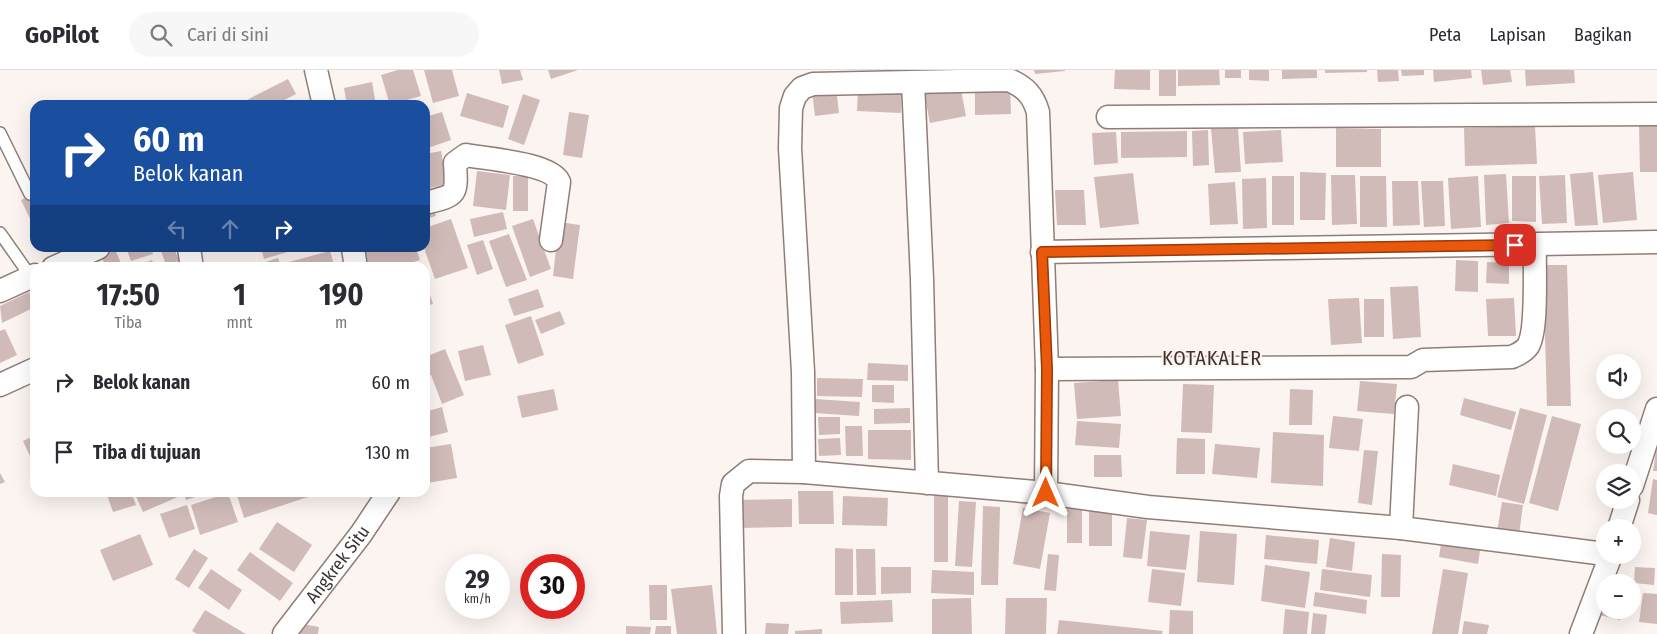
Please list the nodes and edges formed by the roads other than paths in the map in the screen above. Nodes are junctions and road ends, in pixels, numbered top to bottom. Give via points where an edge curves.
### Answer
1 (316, 70) edge
2 (913, 82) junction
3 (323, 100) edge
4 (1657, 114) edge
5 (1108, 117) dead end
6 (0, 133) edge
7 (30, 194) dead end
8 (430, 202) edge
9 (0, 233) edge
10 (551, 240) dead end
11 (1657, 242) edge
12 (1535, 244) junction
13 (89, 252) edge
14 (1042, 252) junction
15 (66, 262) edge
16 (30, 272) edge
17 (30, 277) edge
18 (0, 291) edge
19 (1047, 369) junction
20 (30, 371) edge
21 (0, 385) edge
22 (1407, 407) dead end
23 (1657, 409) edge
24 (1651, 446) edge
25 (1641, 467) edge
26 (804, 472) junction
27 (927, 483) junction
28 (1046, 493) junction
29 (386, 497) edge
30 (1401, 528) junction
31 (1596, 553) edge
32 (1608, 564) edge
33 (284, 634) edge
34 (734, 634) edge
35 (1581, 634) edge

1 - 3 street
2 - 14 street via 1009,80 1023,86 1032,96 1038,112
2 - 26 street via 813,84 802,88 791,108 790,148 803,372
2 - 27 street
4 - 5 street
6 - 7 lane
8 - 10 street via 447,198 454,192 455,163 466,155 549,172 559,182
9 - 16 lane
11 - 12 street
12 - 14 street
12 - 19 street via 1530,342 1522,352 1512,357 1423,360 1411,367
13 - 15 street
14 - 19 street
17 - 18 street
19 - 28 street
20 - 21 street
22 - 30 street
23 - 24 street
24 - 25 street
26 - 27 street
26 - 34 street via 749,471 734,484 731,496
27 - 28 street
28 - 30 street via 1148,507
29 - 33 street, Angkrek Situ
30 - 31 street
32 - 35 street

